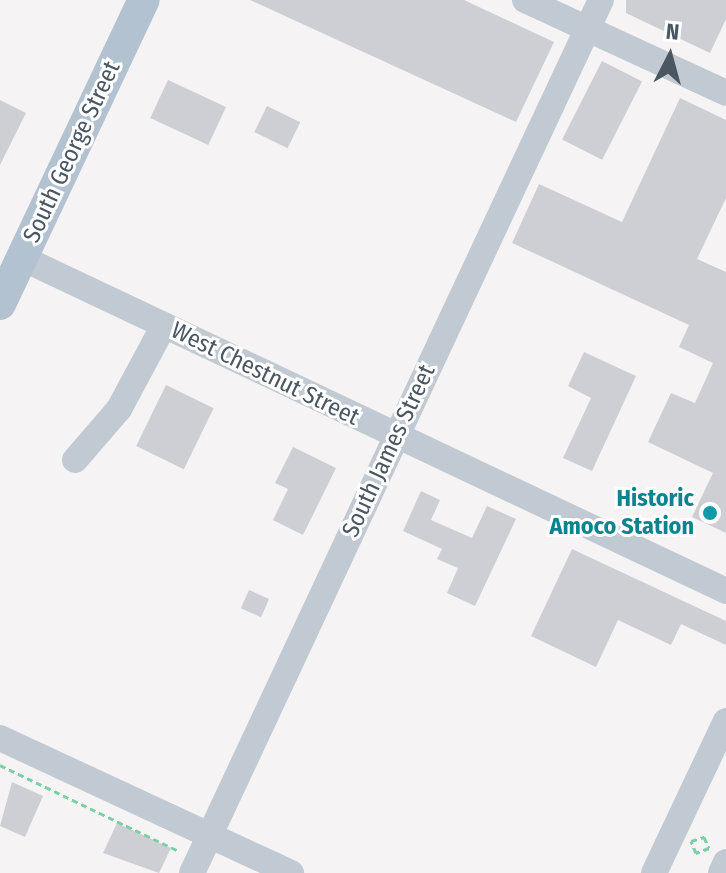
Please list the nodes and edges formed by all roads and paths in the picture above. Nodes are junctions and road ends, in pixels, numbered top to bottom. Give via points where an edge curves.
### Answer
1 (144, 0) edge
2 (525, 0) edge
3 (601, 0) edge
4 (587, 29) junction
5 (726, 93) edge
6 (22, 258) junction
7 (0, 304) edge
8 (164, 325) junction
9 (396, 436) junction
10 (75, 460) dead end
11 (726, 591) edge
12 (726, 721) edge
13 (0, 738) edge
14 (0, 765) edge
15 (210, 835) junction
16 (704, 837) joint
17 (185, 862) edge
18 (726, 862) edge
19 (291, 873) edge
20 (654, 873) edge
21 (721, 873) edge

1 - 6 main road, South George Street
2 - 4 street
3 - 4 street, South James Street
4 - 5 street
4 - 9 street, South James Street
6 - 7 main road, South George Street
6 - 8 street, West Chestnut Street
8 - 9 street, West Chestnut Street
8 - 10 street via 119,409
9 - 11 street, West Chestnut Street
9 - 15 street, South James Street
12 - 20 street
13 - 15 street
14 - 17 path
15 - 17 street, South James Street
15 - 19 street
16 - 16 path via 691,841 696,853 709,848
18 - 21 street

